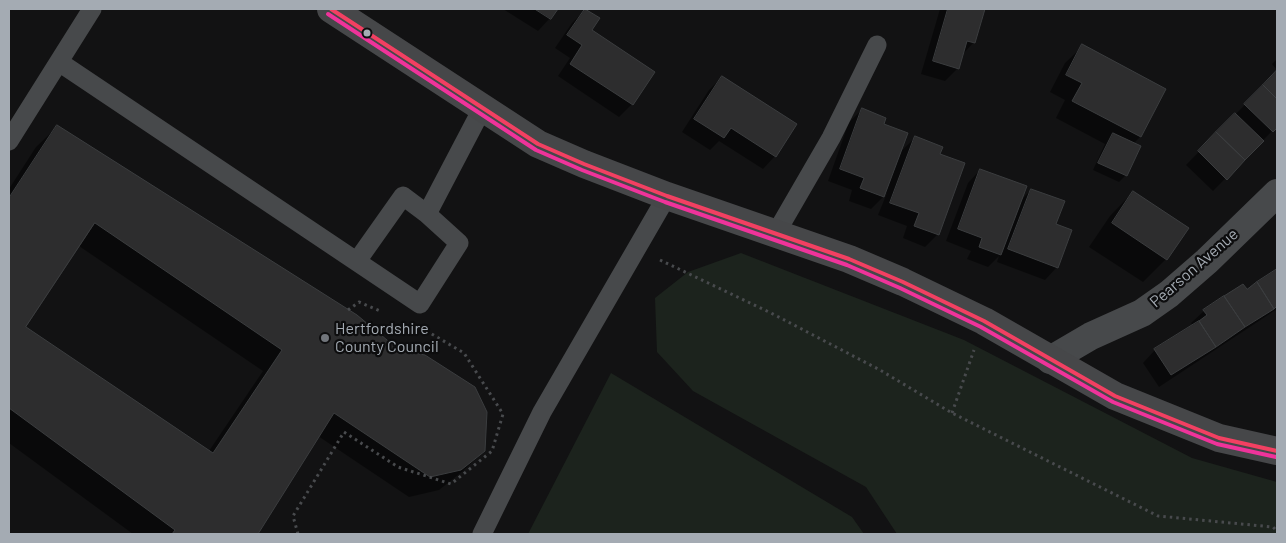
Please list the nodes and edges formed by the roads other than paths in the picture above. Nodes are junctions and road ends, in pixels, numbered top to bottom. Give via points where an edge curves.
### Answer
1 (92, 9) edge
2 (331, 9) edge
3 (877, 46) dead end
4 (59, 62) junction
5 (482, 109) junction
6 (9, 140) edge
7 (1277, 193) edge
8 (667, 196) junction
9 (427, 214) junction
10 (776, 233) junction
11 (357, 261) junction
12 (1050, 360) junction
13 (1273, 445) edge
14 (482, 534) edge

1 - 4 lane
2 - 5 main road
3 - 10 lane via 831,138
4 - 6 lane
4 - 11 lane
5 - 8 main road via 538,144
5 - 9 lane
7 - 12 street, Pearson Avenue via 1169,294 1142,313 1090,336
8 - 10 main road
8 - 14 lane via 542,412
9 - 11 lane via 403,196
9 - 11 lane via 459,243 420,304
10 - 12 main road via 904,282 984,321
12 - 13 main road via 1115,396 1219,438

